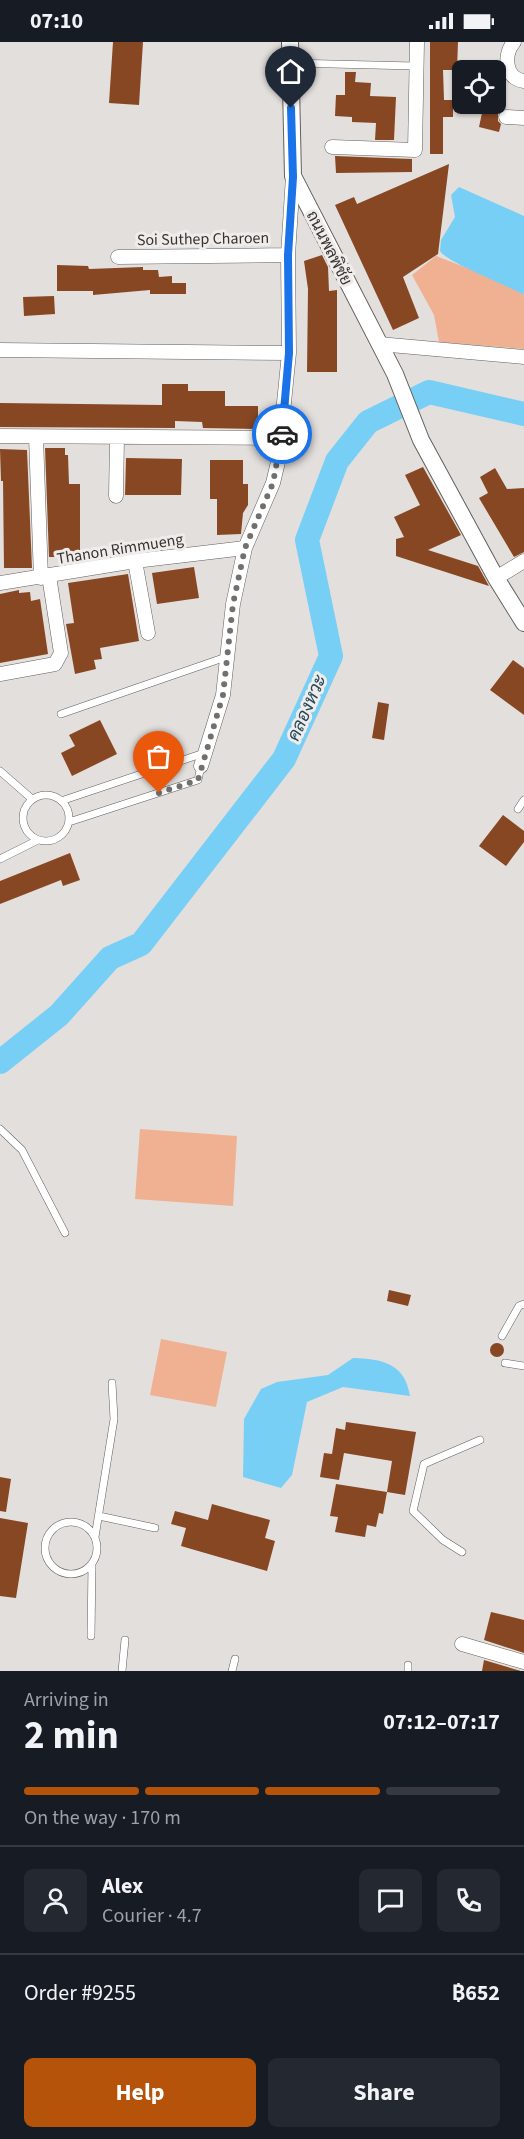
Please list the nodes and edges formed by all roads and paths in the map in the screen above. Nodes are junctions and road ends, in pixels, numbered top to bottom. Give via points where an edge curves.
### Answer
1 (290, 42) edge
2 (417, 42) edge
3 (514, 42) edge
4 (290, 63) junction
5 (416, 66) junction
6 (524, 81) edge
7 (506, 117) dead end
8 (524, 118) edge
9 (332, 147) dead end
10 (293, 177) junction
11 (288, 255) junction
12 (118, 257) dead end
13 (379, 344) junction
14 (0, 350) edge
15 (289, 353) junction
16 (524, 357) edge
17 (0, 436) edge
18 (36, 437) junction
19 (117, 438) junction
20 (281, 438) junction
21 (116, 496) dead end
22 (245, 548) junction
23 (135, 561) junction
24 (524, 561) edge
25 (45, 577) junction
26 (496, 578) junction
27 (0, 583) edge
28 (524, 623) edge
29 (148, 633) dead end
30 (227, 657) junction
31 (0, 674) edge
32 (61, 714) dead end
33 (207, 752) junction
34 (201, 766) joint
35 (0, 771) edge
36 (32, 799) junction
37 (524, 800) edge
38 (62, 801) junction
39 (518, 808) dead end
40 (69, 822) junction
41 (38, 840) junction
42 (0, 859) edge
43 (0, 1129) edge
44 (65, 1233) dead end
45 (524, 1304) edge
46 (502, 1336) dead end
47 (505, 1363) dead end
48 (524, 1366) edge
49 (112, 1383) dead end
50 (480, 1440) dead end
51 (99, 1516) junction
52 (155, 1528) dead end
53 (95, 1537) junction
54 (462, 1552) dead end
55 (92, 1564) junction
56 (91, 1636) dead end
57 (125, 1640) dead end
58 (462, 1644) dead end
59 (235, 1659) dead end
60 (524, 1662) edge
61 (122, 1671) edge
62 (232, 1671) edge

1 - 4 street, ถนนพลพิชัย
2 - 5 street
3 - 6 street via 508,51 508,71 515,79
4 - 5 lane
4 - 10 street, ถนนพลพิชัย
5 - 9 street via 415,150
7 - 8 street
10 - 11 street
10 - 13 street, ถนนพลพิชัย
11 - 12 street, Soi Suthep Charoen
11 - 15 street
13 - 16 street
13 - 26 street, ถนนพลพิชัย via 421,440
14 - 15 street
15 - 20 street
17 - 18 street
18 - 19 street
18 - 25 street
19 - 20 street
19 - 21 street
20 - 22 street via 273,483
22 - 23 street, Thanon Rimmueng
22 - 30 street
23 - 25 street, Thanon Rimmueng
23 - 29 street
24 - 26 street
25 - 27 street, Thanon Rimmueng
25 - 31 street via 61,653 55,664
26 - 28 street, ถนนพลพิชัย
30 - 32 lane
30 - 33 street via 223,695
33 - 34 street
33 - 38 lane
34 - 40 lane via 198,780
35 - 36 lane
36 - 38 lane via 47,795
36 - 41 lane via 22,818 27,831
37 - 39 lane
38 - 40 lane
40 - 41 lane via 61,836
41 - 42 lane
43 - 44 lane via 22,1150
45 - 46 lane
47 - 48 lane
49 - 51 lane via 114,1419
50 - 54 lane via 424,1464 413,1511 442,1540
51 - 52 lane
51 - 53 lane
53 - 55 lane via 98,1551
53 - 55 lane via 74,1522 57,1526 46,1540 47,1558 59,1571 77,1574
55 - 56 lane
57 - 61 lane
58 - 60 street
59 - 62 lane

